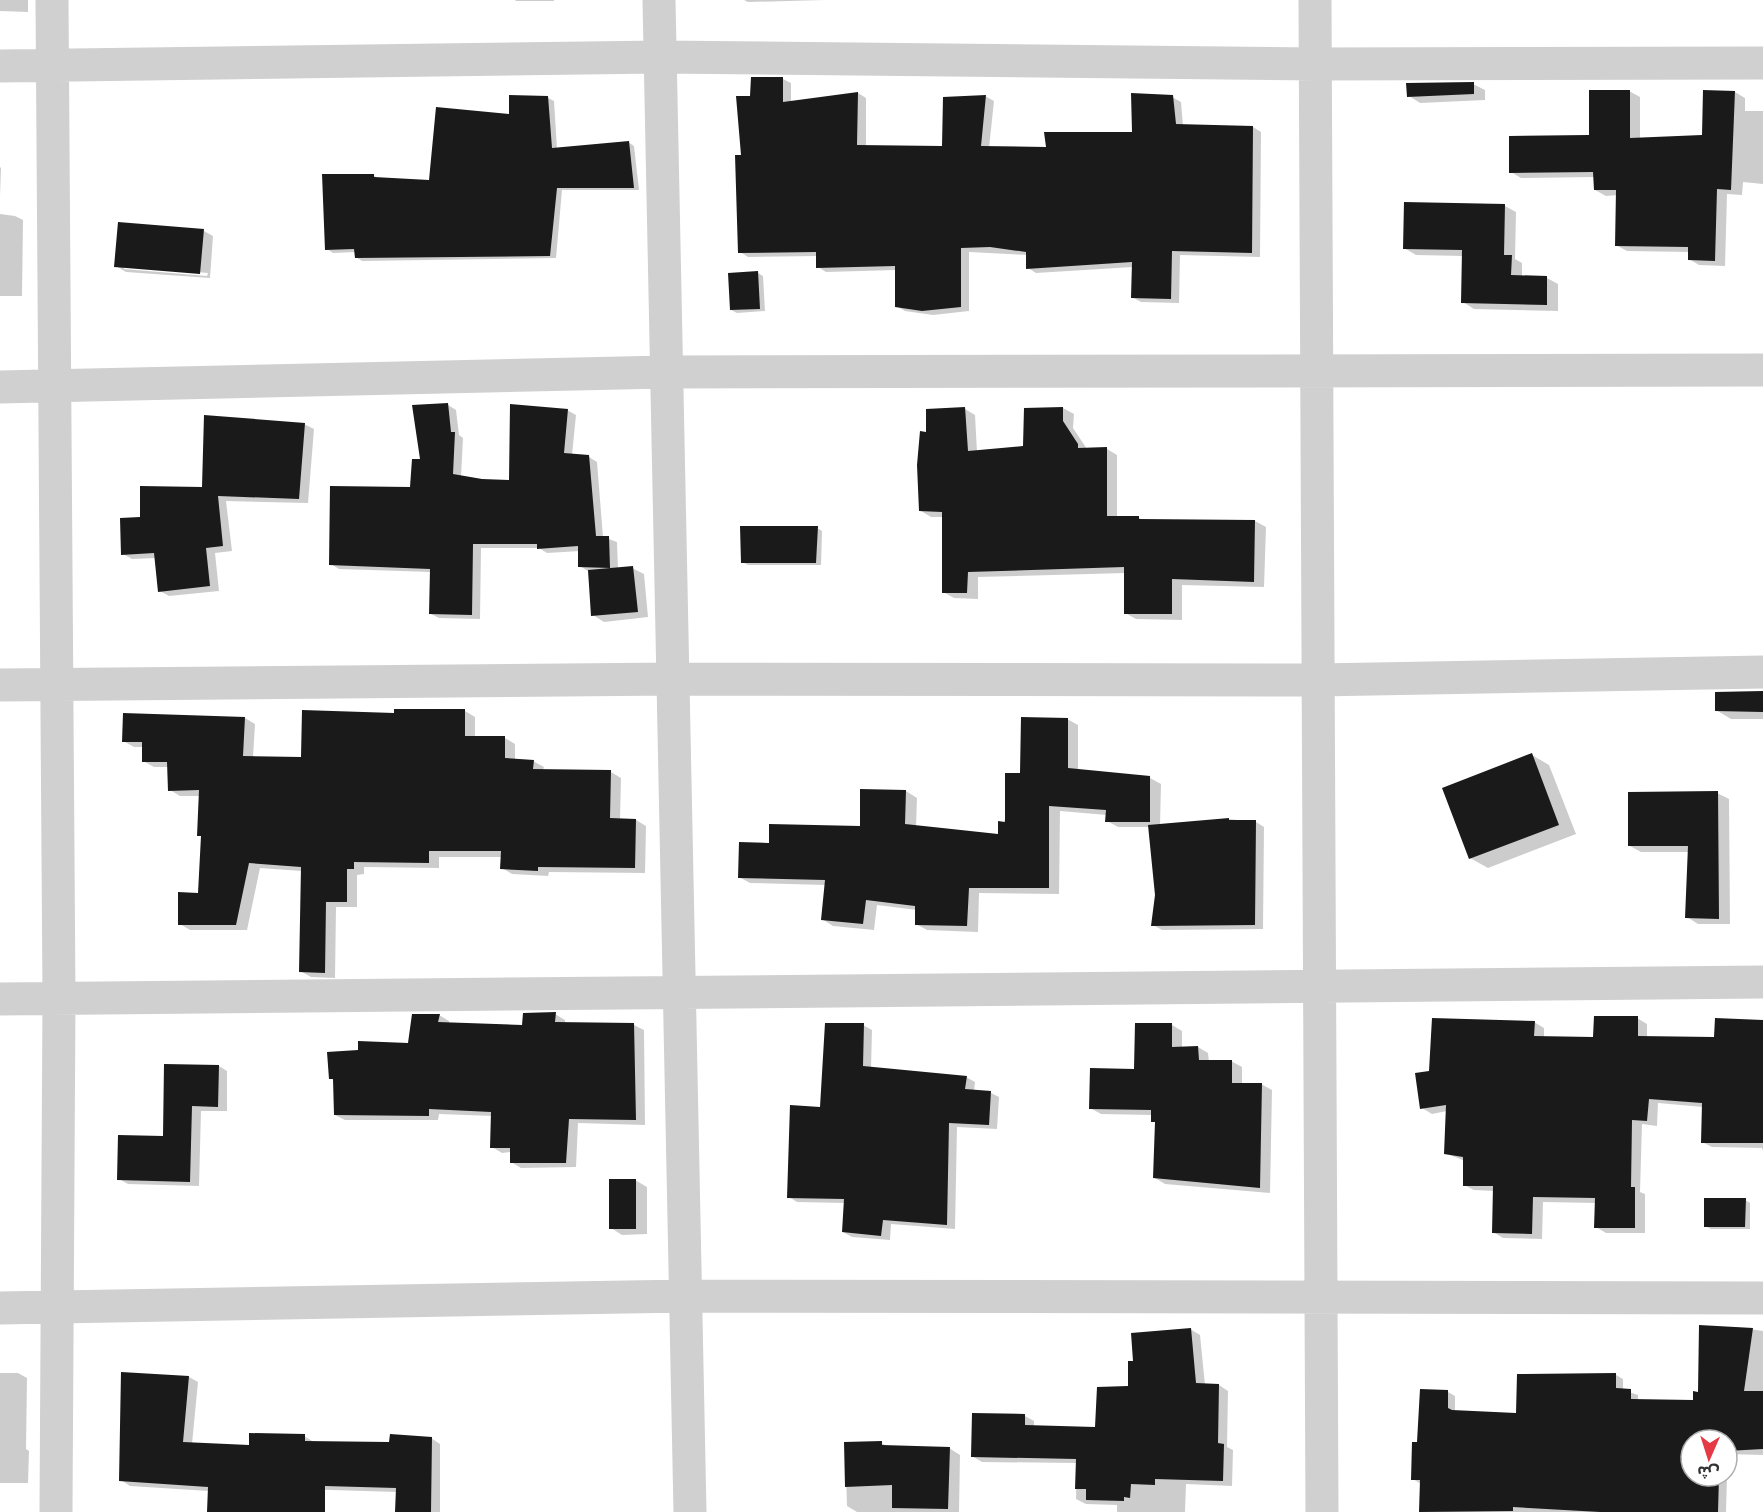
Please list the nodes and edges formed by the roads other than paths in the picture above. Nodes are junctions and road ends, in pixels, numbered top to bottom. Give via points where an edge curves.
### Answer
1 (52, 0) edge
2 (659, 0) edge
3 (1315, 0) edge
4 (660, 57) junction
5 (1763, 63) edge
6 (53, 64) junction
7 (1315, 64) junction
8 (0, 66) edge
9 (1317, 370) junction
10 (1763, 370) edge
11 (666, 372) junction
12 (0, 387) edge
13 (55, 387) junction
14 (1763, 672) edge
15 (673, 679) junction
16 (1318, 680) junction
17 (0, 684) edge
18 (58, 684) junction
19 (1763, 982) edge
20 (1319, 987) junction
21 (680, 993) junction
22 (58, 998) junction
23 (0, 999) edge
24 (686, 1296) junction
25 (1763, 1298) edge
26 (1321, 1299) junction
27 (55, 1307) junction
28 (0, 1308) edge
29 (56, 1512) edge
30 (690, 1512) edge
31 (1322, 1512) edge

1 - 6 street
2 - 4 street
3 - 7 street
4 - 6 street
4 - 7 street
4 - 11 street
5 - 7 street
6 - 8 street
6 - 13 street
7 - 9 street
9 - 10 street
9 - 11 street
9 - 16 street
11 - 13 street
11 - 15 street
12 - 13 street
13 - 18 street
14 - 16 street
15 - 16 street
15 - 18 street
15 - 21 street
16 - 20 street
17 - 18 street
18 - 22 street
19 - 20 street
20 - 21 street
20 - 26 street
21 - 22 street
21 - 24 street
22 - 23 street
22 - 27 street
24 - 26 street
24 - 27 street
24 - 30 street
25 - 26 street
26 - 31 street
27 - 28 street
27 - 29 street

